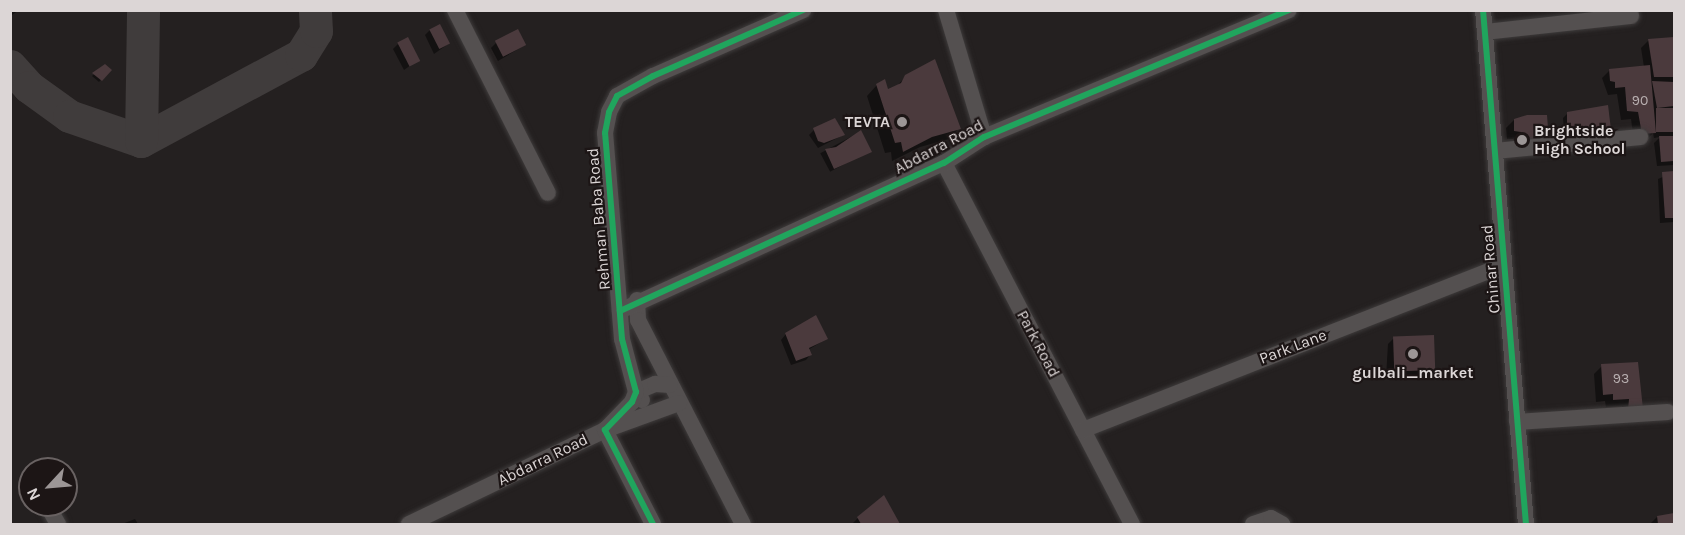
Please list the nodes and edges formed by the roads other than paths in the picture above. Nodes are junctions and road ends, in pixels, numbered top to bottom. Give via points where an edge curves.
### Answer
1 (454, 10) edge
2 (803, 10) edge
3 (946, 10) edge
4 (1289, 10) edge
5 (1483, 10) edge
6 (1631, 16) dead end
7 (1485, 32) junction
8 (984, 137) junction
9 (1640, 137) dead end
10 (1495, 151) junction
11 (944, 163) junction
12 (548, 193) dead end
13 (1504, 265) junction
14 (637, 300) junction
15 (620, 311) junction
16 (670, 385) junction
17 (636, 393) junction
18 (679, 403) junction
19 (661, 409) junction
20 (1668, 412) dead end
21 (1517, 422) junction
22 (605, 430) junction
23 (1083, 430) junction
24 (409, 525) edge
25 (653, 525) edge
26 (743, 525) edge
27 (1132, 525) edge
28 (1253, 525) edge
29 (1282, 525) edge
30 (1526, 525) edge

1 - 12 street
2 - 15 street, Rehman Baba Road via 617,96 605,133
3 - 8 street
4 - 8 street, Abdarra Road
5 - 7 street, Chinar Road
6 - 7 street
7 - 10 street, Chinar Road
8 - 11 street, Abdarra Road
9 - 10 street
10 - 13 street, Chinar Road
11 - 14 street, Abdarra Road
11 - 23 street, Park Road
13 - 21 street, Chinar Road
13 - 23 street, Park Lane
14 - 15 street, Rehman Baba Road
14 - 16 street via 636,316
15 - 17 street via 622,339
16 - 17 street via 655,384
16 - 18 street
17 - 19 street via 647,404
17 - 22 street
18 - 19 street, Abdarra Road
18 - 26 street
19 - 22 street, Abdarra Road
20 - 21 street
21 - 30 street, Chinar Road
22 - 24 street, Abdarra Road
22 - 25 street
23 - 27 street, Park Road
28 - 29 street via 1271,518

